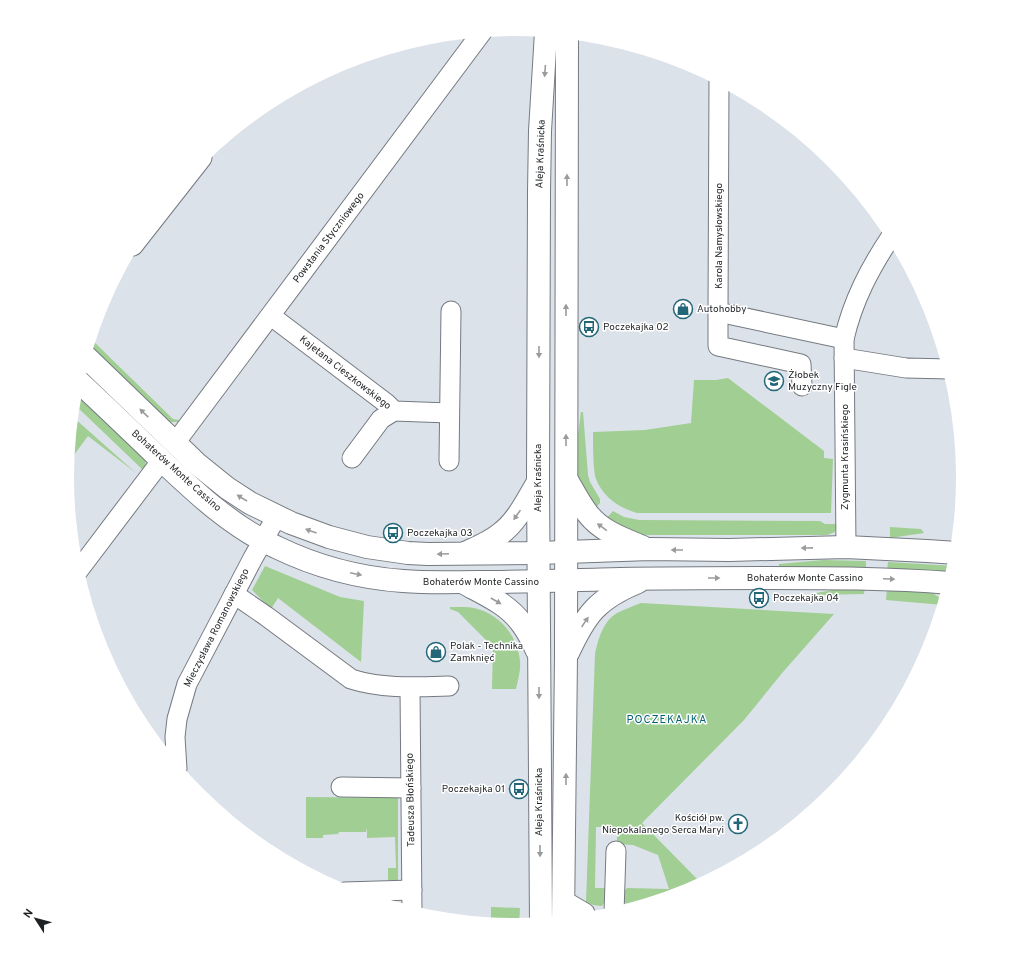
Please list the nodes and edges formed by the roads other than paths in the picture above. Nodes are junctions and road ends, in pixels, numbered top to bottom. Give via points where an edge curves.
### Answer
1 (546, 37) edge
2 (478, 38) edge
3 (567, 39) edge
4 (719, 86) edge
5 (888, 241) edge
6 (451, 311) dead end
7 (718, 312) junction
8 (271, 316) junction
9 (844, 339) junction
10 (844, 358) junction
11 (90, 361) edge
12 (944, 370) edge
13 (83, 386) edge
14 (802, 386) dead end
15 (394, 411) junction
16 (449, 413) junction
17 (175, 443) junction
18 (352, 458) dead end
19 (162, 460) junction
20 (449, 461) dead end
21 (566, 479) junction
22 (538, 482) junction
23 (277, 516) junction
24 (263, 541) junction
25 (846, 547) junction
26 (650, 549) junction
27 (567, 552) junction
28 (465, 553) junction
29 (538, 553) junction
30 (951, 553) edge
31 (82, 566) edge
32 (647, 578) junction
33 (538, 581) junction
34 (566, 581) junction
35 (462, 582) junction
36 (944, 583) edge
37 (234, 594) junction
38 (539, 654) junction
39 (566, 656) junction
40 (449, 686) dead end
41 (410, 688) junction
42 (176, 760) edge
43 (341, 787) dead end
44 (411, 788) junction
45 (616, 851) dead end
46 (412, 890) junction
47 (363, 891) edge
48 (412, 907) edge
49 (610, 909) edge
50 (563, 911) edge
51 (576, 915) edge
52 (541, 918) edge

1 -> 22 main road, Aleja Kraśnicka via 540,131
2 - 8 street, Powstania Styczniowego
21 -> 3 main road
4 - 7 street, Karola Namysłowskiego
5 - 9 street, Zygmunta Krasińskiego via 870,269 849,316
6 - 16 street
7 - 9 street
7 - 14 street, Karola Namysłowskiego via 718,346 801,364
8 - 15 street, Kajetana Cieszkowskiego
8 - 17 street, Powstania Styczniowego
9 - 10 street, Zygmunta Krasińskiego
10 - 12 street via 906,368
10 - 25 street, Zygmunta Krasińskiego
17 -> 11 main road, Bohaterów Monte Cassino
13 - 19 main road, Bohaterów Monte Cassino
15 - 16 street, Kajetana Cieszkowskiego
15 - 18 street via 381,419
16 - 20 street
23 -> 17 main road, Bohaterów Monte Cassino via 227,488
19 - 24 main road, Bohaterów Monte Cassino via 212,506
19 - 31 street
26 -> 21 main road via 622,539 594,521
21 - 27 main road
22 -> 28 main road via 505,530
22 - 29 main road, Aleja Kraśnicka
23 - 24 street, Mieczysława Romanowskiego
28 -> 23 main road, Bohaterów Monte Cassino via 408,554 367,547 328,537
24 -> 35 main road, Bohaterów Monte Cassino via 305,560 357,574 403,582
24 - 37 street, Mieczysława Romanowskiego
25 -> 26 main road, Bohaterów Monte Cassino
25 - 30 main road, Bohaterów Monte Cassino
26 - 27 main road, Bohaterów Monte Cassino
27 - 29 main road, Bohaterów Monte Cassino
27 - 34 main road
28 - 29 main road, Bohaterów Monte Cassino
29 - 33 main road, Aleja Kraśnicka
32 - 34 main road, Bohaterów Monte Cassino
32 -> 36 main road, Bohaterów Monte Cassino via 839,578
39 -> 32 main road via 577,633 598,604 619,590
33 - 34 main road, Bohaterów Monte Cassino
33 - 35 main road, Bohaterów Monte Cassino
33 - 38 main road, Aleja Kraśnicka
34 - 39 main road
35 -> 38 main road via 500,603 516,616
37 - 41 street via 351,679 367,684
37 - 42 street, Mieczysława Romanowskiego via 190,679 181,703 175,737
38 -> 52 main road, Aleja Kraśnicka
50 -> 39 main road
40 - 41 street
41 - 44 street, Tadeusza Błońskiego
43 - 44 street
44 - 46 street, Tadeusza Błońskiego
45 - 49 street
46 - 47 street
46 - 48 street, Tadeusza Błońskiego
50 - 51 street

